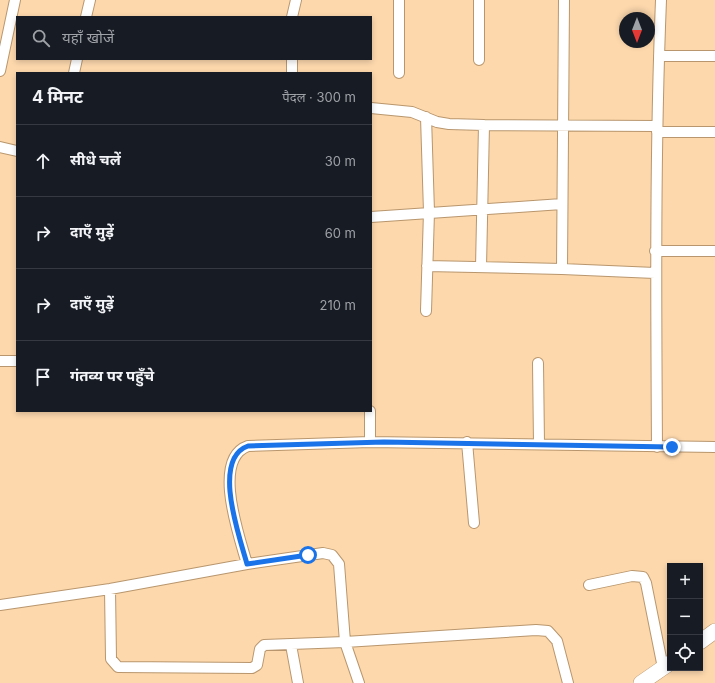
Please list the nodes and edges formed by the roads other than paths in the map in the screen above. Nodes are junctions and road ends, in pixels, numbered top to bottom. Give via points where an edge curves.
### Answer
1 (15, 0) edge
2 (90, 0) edge
3 (296, 0) edge
4 (400, 0) edge
5 (479, 0) edge
6 (564, 0) edge
7 (661, 0) edge
8 (86, 16) edge
9 (292, 16) edge
10 (658, 56) junction
11 (715, 56) edge
12 (77, 60) edge
13 (292, 60) edge
14 (479, 60) dead end
15 (0, 71) edge
16 (74, 72) edge
17 (292, 72) edge
18 (400, 73) dead end
19 (372, 108) edge
20 (426, 117) junction
21 (484, 125) junction
22 (563, 126) junction
23 (657, 129) junction
24 (715, 132) edge
25 (0, 147) edge
26 (16, 152) edge
27 (562, 204) junction
28 (483, 209) junction
29 (429, 212) junction
30 (372, 217) edge
31 (655, 251) junction
32 (715, 251) edge
33 (427, 266) junction
34 (481, 267) junction
35 (562, 269) junction
36 (655, 273) junction
37 (426, 311) dead end
38 (0, 361) edge
39 (16, 361) edge
40 (538, 363) dead end
41 (370, 412) edge
42 (370, 442) junction
43 (467, 442) junction
44 (539, 444) junction
45 (657, 447) junction
46 (715, 447) edge
47 (474, 523) dead end
48 (247, 564) junction
49 (589, 585) dead end
50 (110, 589) junction
51 (0, 605) edge
52 (715, 631) edge
53 (703, 640) edge
54 (345, 642) junction
55 (291, 645) junction
56 (666, 666) edge
57 (298, 683) edge
58 (359, 683) edge
59 (568, 683) edge
60 (641, 683) edge

1 - 15 street
2 - 8 street
3 - 9 street
4 - 18 street
5 - 14 street
6 - 22 street
7 - 10 street
10 - 11 street
10 - 23 street
12 - 16 street
13 - 17 street
19 - 20 street via 412,112
20 - 21 street via 449,124
20 - 29 street
21 - 22 street
21 - 28 street
22 - 23 street
22 - 27 street
23 - 24 street
23 - 31 street
25 - 26 street
27 - 28 street
27 - 35 street
28 - 29 street
28 - 34 street
29 - 30 street
29 - 33 street
31 - 32 street
31 - 36 street
33 - 34 street
33 - 37 street
34 - 35 street
35 - 36 street
36 - 45 street
38 - 39 street
40 - 44 street
41 - 42 street
42 - 43 street
42 - 48 street via 242,448 233,464 228,484
43 - 44 street
43 - 47 street
44 - 45 street
45 - 46 street
48 - 50 street
48 - 54 street via 323,553 332,555 338,564
49 - 56 street via 632,576 643,577
50 - 51 street
50 - 55 street via 111,659 118,667 252,668 257,665 261,646
52 - 53 street
54 - 55 street
54 - 58 street
54 - 59 street via 543,630 553,635 557,641
55 - 57 street
56 - 60 street

